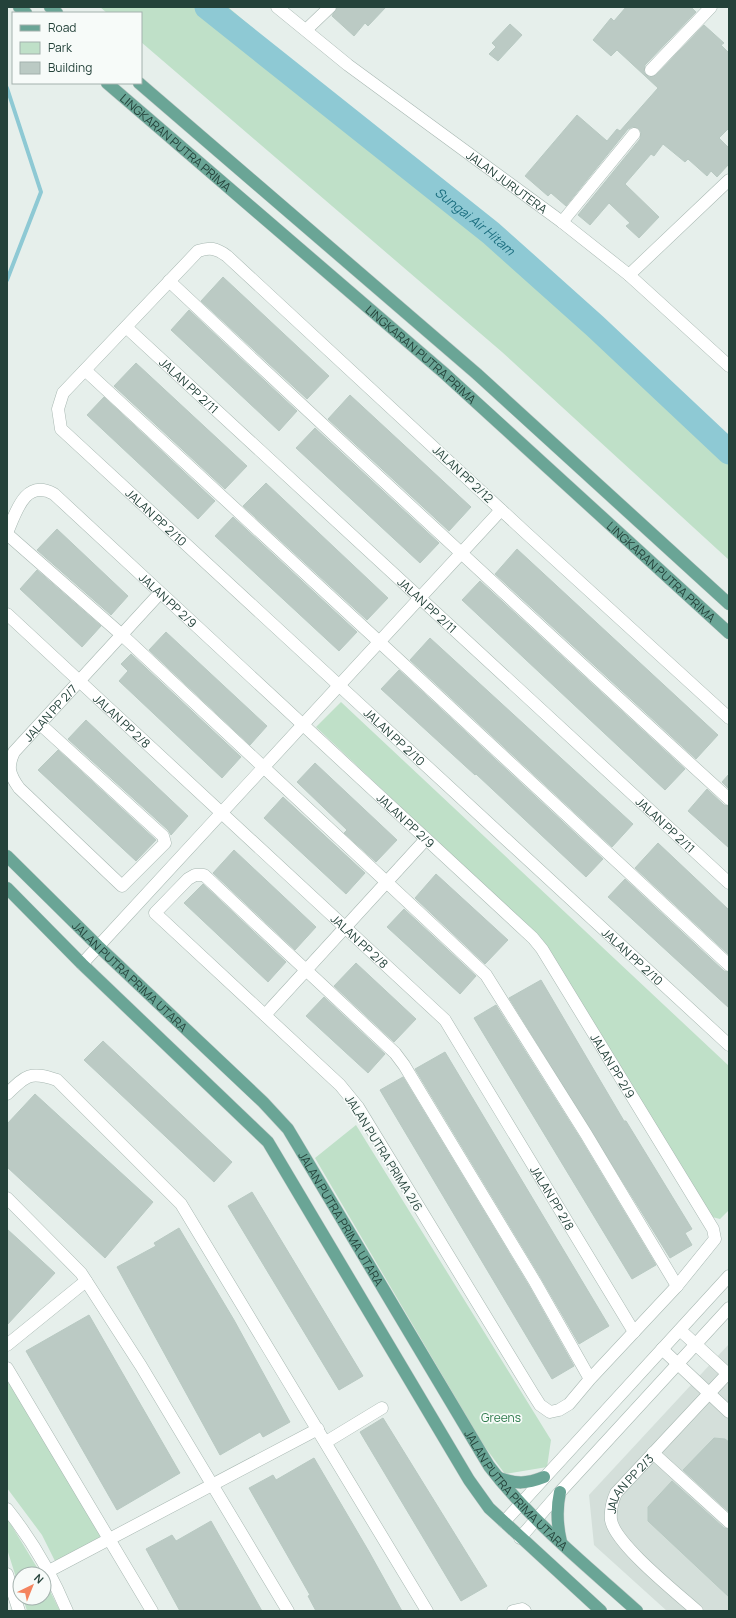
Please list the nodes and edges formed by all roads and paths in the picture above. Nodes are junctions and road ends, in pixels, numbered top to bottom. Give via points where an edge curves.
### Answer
1 (277, 7) edge
2 (330, 7) edge
3 (711, 7) edge
4 (306, 30) junction
5 (652, 70) dead end
6 (108, 84) edge
7 (140, 84) edge
8 (634, 134) dead end
9 (729, 180) edge
10 (562, 222) junction
11 (629, 275) junction
12 (169, 281) junction
13 (126, 326) junction
14 (729, 366) edge
15 (85, 370) junction
16 (502, 510) junction
17 (7, 533) edge
18 (461, 554) junction
19 (160, 593) junction
20 (420, 598) junction
21 (729, 604) edge
22 (7, 614) edge
23 (729, 633) edge
24 (122, 635) junction
25 (380, 642) junction
26 (80, 682) junction
27 (339, 686) junction
28 (729, 718) edge
29 (40, 724) junction
30 (304, 724) junction
31 (264, 767) junction
32 (729, 799) edge
33 (221, 813) junction
34 (426, 839) junction
35 (7, 856) edge
36 (387, 881) junction
37 (729, 883) edge
38 (7, 888) edge
39 (345, 927) junction
40 (98, 946) junction
41 (82, 964) junction
42 (729, 965) edge
43 (305, 970) junction
44 (265, 1015) junction
45 (729, 1045) edge
46 (7, 1094) edge
47 (7, 1198) edge
48 (729, 1276) edge
49 (86, 1281) junction
50 (677, 1286) junction
51 (729, 1308) edge
52 (680, 1330) junction
53 (634, 1332) junction
54 (696, 1344) junction
55 (7, 1345) edge
56 (662, 1350) junction
57 (678, 1364) junction
58 (7, 1368) edge
59 (728, 1374) edge
60 (590, 1379) junction
61 (709, 1394) junction
62 (382, 1408) dead end
63 (729, 1412) edge
64 (318, 1429) junction
65 (326, 1442) junction
66 (653, 1453) junction
67 (544, 1477) junction
68 (499, 1478) junction
69 (212, 1484) junction
70 (560, 1492) junction
71 (521, 1504) junction
72 (7, 1509) edge
73 (536, 1520) junction
74 (504, 1522) junction
75 (729, 1522) edge
76 (110, 1538) junction
77 (520, 1538) junction
78 (561, 1542) junction
79 (44, 1566) edge
80 (52, 1569) edge
81 (7, 1574) edge
82 (52, 1582) edge
83 (19, 1611) edge
84 (67, 1611) edge
85 (152, 1611) edge
86 (288, 1611) edge
87 (427, 1611) edge
88 (513, 1611) edge
89 (525, 1611) edge
90 (601, 1611) edge
91 (637, 1611) edge
92 (697, 1611) edge

1 - 4 street, JALAN JURUTERA
2 - 4 street
3 - 5 street
4 - 10 street, JALAN JURUTERA via 348,65
6 - 23 main road, LINGKARAN PUTRA PRIMA via 444,373
7 - 21 main road, LINGKARAN PUTRA PRIMA via 476,374
8 - 10 street
9 - 11 street
10 - 11 street, JALAN JURUTERA
11 - 14 street, JALAN JURUTERA
12 - 13 street
12 - 16 street, JALAN PP 2/12 via 198,251 217,249
12 - 18 street
13 - 15 street
13 - 20 street, JALAN PP 2/11
15 - 25 street
15 - 27 street, JALAN PP 2/10 via 63,393 58,416 61,429
16 - 18 street
16 - 28 street, JALAN PP 2/12
17 - 19 street, JALAN PP 2/9 via 22,500 30,493 46,490 54,494
17 - 24 street
18 - 20 street
18 - 32 street
19 - 24 street, JALAN PP 2/7
19 - 30 street, JALAN PP 2/9
20 - 25 street
20 - 37 street, JALAN PP 2/11
22 - 26 street, JALAN PP 2/8
24 - 26 street, JALAN PP 2/7
24 - 31 street
25 - 27 street
25 - 42 street
26 - 29 street, JALAN PP 2/7
26 - 33 street, JALAN PP 2/8
27 - 30 street
27 - 45 street, JALAN PP 2/10
29 - 29 street, JALAN PP 2/7 via 14,752 9,763 12,778 19,788 122,886 165,843 163,836
30 - 31 street
30 - 34 street, JALAN PP 2/9
31 - 33 street
31 - 36 street
33 - 39 street, JALAN PP 2/8
33 - 40 street
34 - 36 street
34 - 50 street, JALAN PP 2/9 via 542,949 713,1229 715,1239
35 - 40 main road, JALAN PUTRA PRIMA UTARA
36 - 39 street
36 - 50 street via 495,986
38 - 41 main road, JALAN PUTRA PRIMA UTARA
39 - 43 street
39 - 53 street, JALAN PP 2/8 via 445,1020
40 - 41 street
40 - 68 main road, JALAN PUTRA PRIMA UTARA via 263,1102 288,1129 489,1466
41 - 74 main road, JALAN PUTRA PRIMA UTARA via 268,1142 469,1480 489,1508
43 - 44 street
43 - 44 street, JALAN PUTRA PRIMA 2/6 via 204,876 195,875 188,879 155,913
43 - 60 street via 395,1053 404,1065 535,1282
44 - 60 street, JALAN PUTRA PRIMA 2/6 via 340,1086 358,1107 540,1405 550,1412 559,1410 570,1404
46 - 64 street via 24,1077 42,1075 57,1080 181,1204
47 - 49 street
48 - 52 street
49 - 55 street
49 - 69 street
50 - 53 street
51 - 54 street
52 - 54 street
52 - 56 street
53 - 60 street
54 - 57 street
54 - 59 street
56 - 57 street
56 - 67 street
57 - 61 street
57 - 70 street
58 - 76 street
59 - 61 street, JALAN PP 2/3
61 - 63 street
61 - 66 street, JALAN PP 2/3
62 - 65 street
64 - 65 street
64 - 69 street
65 - 87 street
66 - 75 street
66 - 92 street, JALAN PP 2/3 via 616,1493 611,1506 611,1521 623,1543
67 - 68 main road via 528,1483 514,1483
67 - 71 street
68 - 71 main road, JALAN PUTRA PRIMA UTARA
69 - 76 street
69 - 86 street
70 - 73 street
70 - 78 main road via 557,1525
71 - 73 main road, JALAN PUTRA PRIMA UTARA
71 - 74 street
72 - 79 street via 21,1526
73 - 77 street
73 - 78 main road, JALAN PUTRA PRIMA UTARA
74 - 77 main road, JALAN PUTRA PRIMA UTARA
76 - 80 street
76 - 85 street
77 - 90 main road, JALAN PUTRA PRIMA UTARA
78 - 91 main road, JALAN PUTRA PRIMA UTARA
81 - 83 street
82 - 84 street
88 - 89 street

